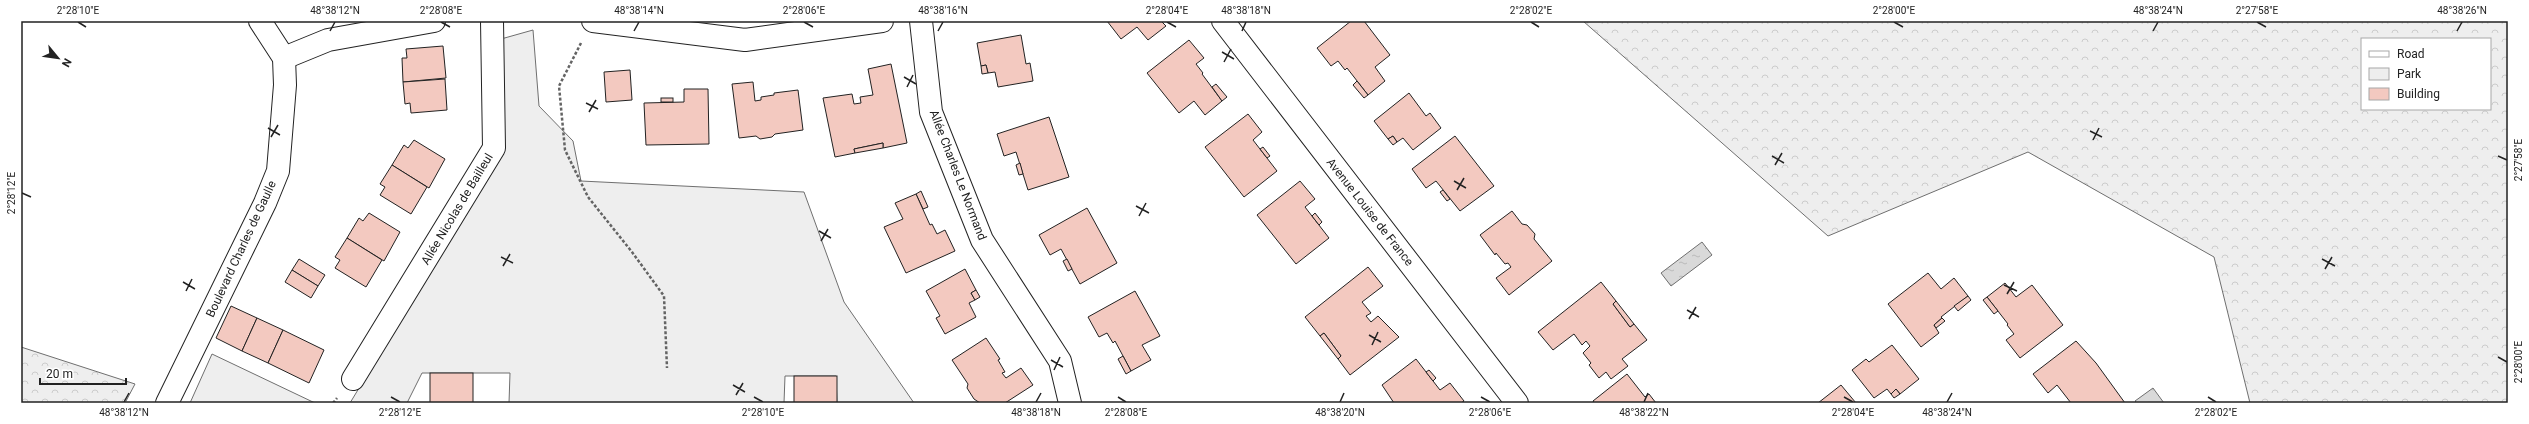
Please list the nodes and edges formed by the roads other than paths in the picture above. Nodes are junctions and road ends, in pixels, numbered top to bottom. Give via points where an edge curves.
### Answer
1 (260, 21) edge
2 (434, 21) edge
3 (492, 21) edge
4 (593, 21) edge
5 (882, 21) edge
6 (920, 21) edge
7 (1223, 21) edge
8 (284, 58) junction
9 (353, 379) dead end
10 (167, 403) edge
11 (1070, 403) edge
12 (1517, 403) edge

1 - 8 street
2 - 8 street via 328,40
3 - 9 street, Allée Nicolas de Bailleul via 494,148
4 - 5 street via 745,40
6 - 11 street, Allée Charles Le Normand via 931,112 982,240 1060,361
7 - 12 street, Avenue Louise de France
8 - 10 street, Boulevard Charles de Gaulle via 285,85 278,171 265,203

